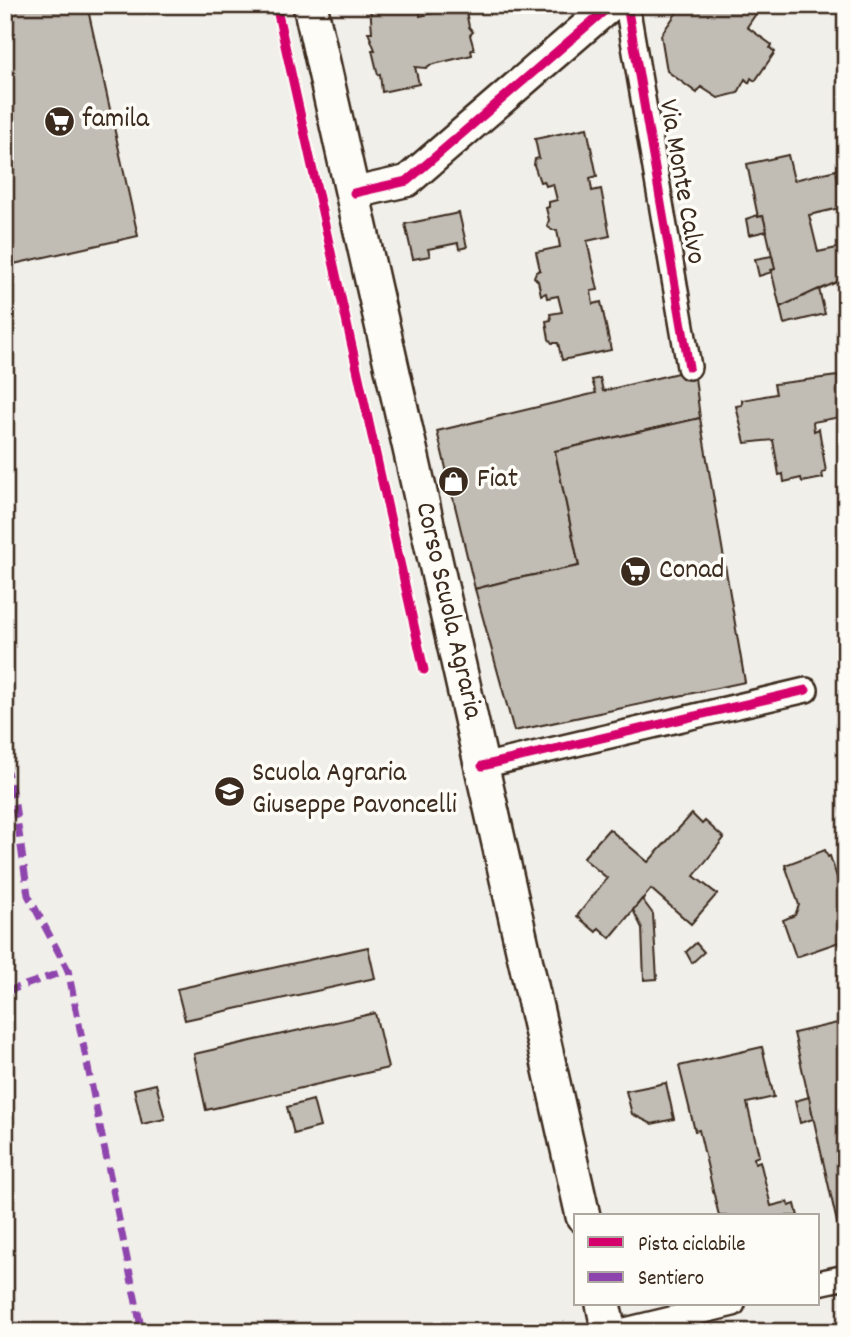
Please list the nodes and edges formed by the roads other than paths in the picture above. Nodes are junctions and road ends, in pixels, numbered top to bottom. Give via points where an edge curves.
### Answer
1 (310, 5) edge
2 (611, 5) edge
3 (627, 5) edge
4 (354, 193) junction
5 (689, 367) dead end
6 (806, 691) dead end
7 (482, 766) junction
8 (583, 1214) edge
9 (846, 1276) edge
10 (820, 1282) edge
11 (603, 1306) edge
12 (725, 1306) edge
13 (609, 1332) edge
14 (617, 1332) edge

1 - 4 main road, Corso Scuola Agraria
2 - 4 street via 407,181
3 - 5 street, Via Monte Calvo
4 - 7 main road, Corso Scuola Agraria
6 - 7 street
7 - 8 main road, Corso Scuola Agraria
9 - 10 street
11 - 13 main road
12 - 14 street

